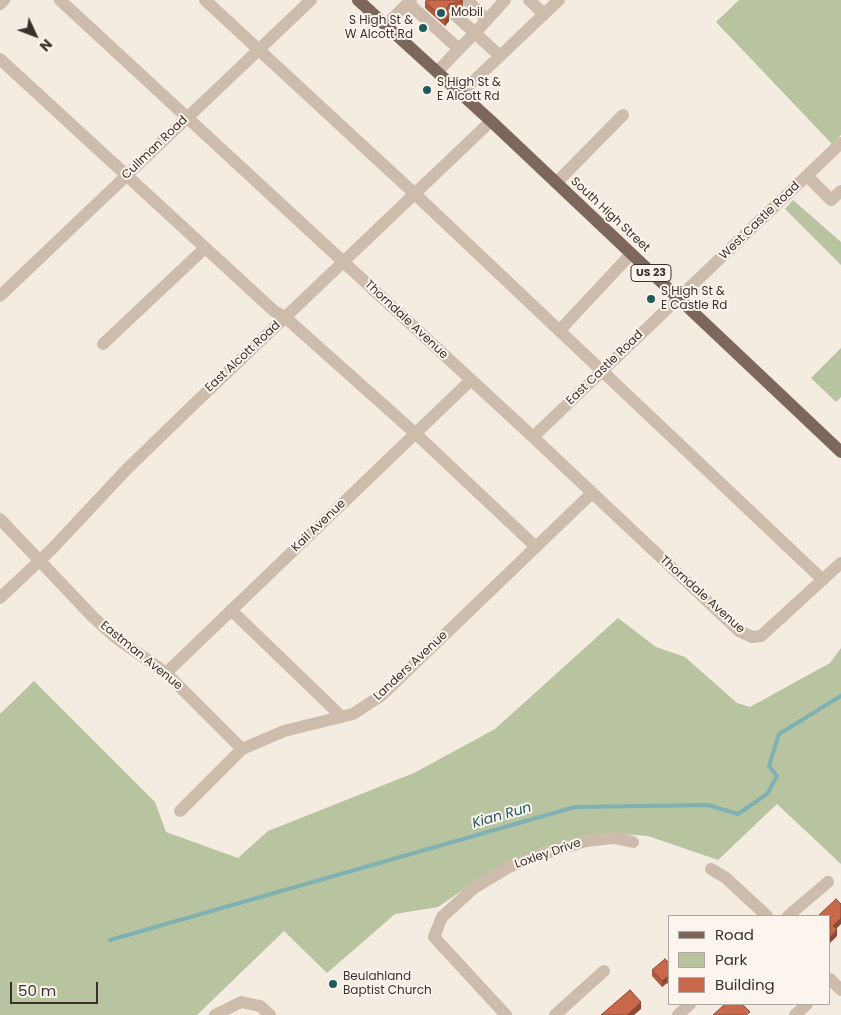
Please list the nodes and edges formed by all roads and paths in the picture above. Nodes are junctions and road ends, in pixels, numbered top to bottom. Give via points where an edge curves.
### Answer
1 (4, 0) edge
2 (60, 0) edge
3 (206, 0) edge
4 (311, 0) edge
5 (358, 0) edge
6 (505, 0) edge
7 (529, 0) edge
8 (559, 0) edge
9 (468, 1) edge
10 (410, 2) edge
11 (0, 4) edge
12 (544, 14) junction
13 (455, 15) dead end
14 (487, 20) junction
15 (386, 25) junction
16 (475, 33) junction
17 (459, 49) junction
18 (259, 50) junction
19 (500, 56) junction
20 (0, 60) edge
21 (437, 72) junction
22 (461, 93) junction
23 (623, 115) dead end
24 (187, 117) junction
25 (491, 121) junction
26 (841, 143) edge
27 (126, 176) junction
28 (807, 176) junction
29 (556, 183) junction
30 (841, 191) edge
31 (416, 194) junction
32 (205, 248) junction
33 (631, 254) junction
34 (344, 262) junction
35 (0, 296) edge
36 (678, 298) junction
37 (286, 318) junction
38 (560, 330) junction
39 (103, 344) dead end
40 (602, 370) junction
41 (471, 380) junction
42 (416, 434) junction
43 (533, 437) junction
44 (841, 452) edge
45 (592, 493) junction
46 (0, 519) edge
47 (536, 547) junction
48 (40, 561) junction
49 (841, 563) edge
50 (823, 580) junction
51 (0, 598) edge
52 (232, 610) junction
53 (166, 673) junction
54 (342, 717) junction
55 (242, 749) junction
56 (180, 811) dead end
57 (633, 842) dead end
58 (711, 869) dead end
59 (828, 882) dead end
60 (767, 915) edge
61 (789, 915) edge
62 (604, 971) dead end
63 (841, 971) edge
64 (831, 979) edge
65 (831, 981) edge
66 (841, 990) edge
67 (689, 1005) edge
68 (806, 1005) edge
69 (215, 1015) edge
70 (270, 1015) edge
71 (506, 1015) edge
72 (555, 1015) edge
73 (678, 1015) edge
74 (795, 1015) edge

1 - 11 street
2 - 24 street, Thorndale Avenue
3 - 18 street
4 - 18 street, Cullman Road
5 - 15 main road, South High Street / US 23
6 - 14 street
7 - 12 street
8 - 12 street
9 - 14 street
10 - 15 street
10 - 17 street
12 - 19 street
13 - 16 street
14 - 16 street
15 - 21 main road, South High Street / US 23
16 - 17 street
16 - 19 street
17 - 21 street
18 - 24 street, Cullman Road
18 - 31 street
19 - 22 street
20 - 27 street
21 - 22 main road, South High Street / US 23
22 - 25 main road, South High Street / US 23
23 - 29 street
24 - 27 street, Cullman Road
24 - 34 street, Thorndale Avenue
25 - 29 main road, South High Street / US 23
25 - 31 street, East Alcott Road
26 - 28 street, West Castle Road
27 - 32 street
27 - 35 street, Cullman Road
28 - 30 street via 832,200
28 - 36 street, West Castle Road
29 - 33 main road, South High Street / US 23
31 - 34 street, East Alcott Road
31 - 38 street
32 - 37 street via 274,311
32 - 39 street
33 - 36 main road, South High Street / US 23
33 - 38 street
34 - 37 street, East Alcott Road
34 - 41 street, Thorndale Avenue
36 - 40 street, East Castle Road
36 - 44 main road, South High Street / US 23
37 - 42 street
37 - 48 street, East Alcott Road via 140,456
38 - 40 street
40 - 43 street, East Castle Road
40 - 50 street
41 - 42 street, Kail Avenue
41 - 43 street, Thorndale Avenue
42 - 47 street
42 - 52 street, Kail Avenue
43 - 45 street, Thorndale Avenue
45 - 47 street, Landers Avenue
45 - 50 street, Thorndale Avenue via 739,631 752,637 761,636
46 - 48 street, Eastman Avenue
47 - 54 street, Landers Avenue via 382,695 363,709
48 - 51 street, East Alcott Road
48 - 53 street, Eastman Avenue via 115,637
49 - 50 street
52 - 53 street, Kail Avenue
52 - 54 street
53 - 55 street, Eastman Avenue
54 - 55 street, Landers Avenue via 284,731
55 - 56 street, Landers Avenue
57 - 71 street, Loxley Drive via 614,838 586,841 541,854 507,868 457,902 442,917 434,937
58 - 60 street via 726,878
59 - 61 street
62 - 72 street
63 - 64 street
65 - 66 street
67 - 73 street
68 - 74 street
69 - 70 street via 241,1002 260,1006

